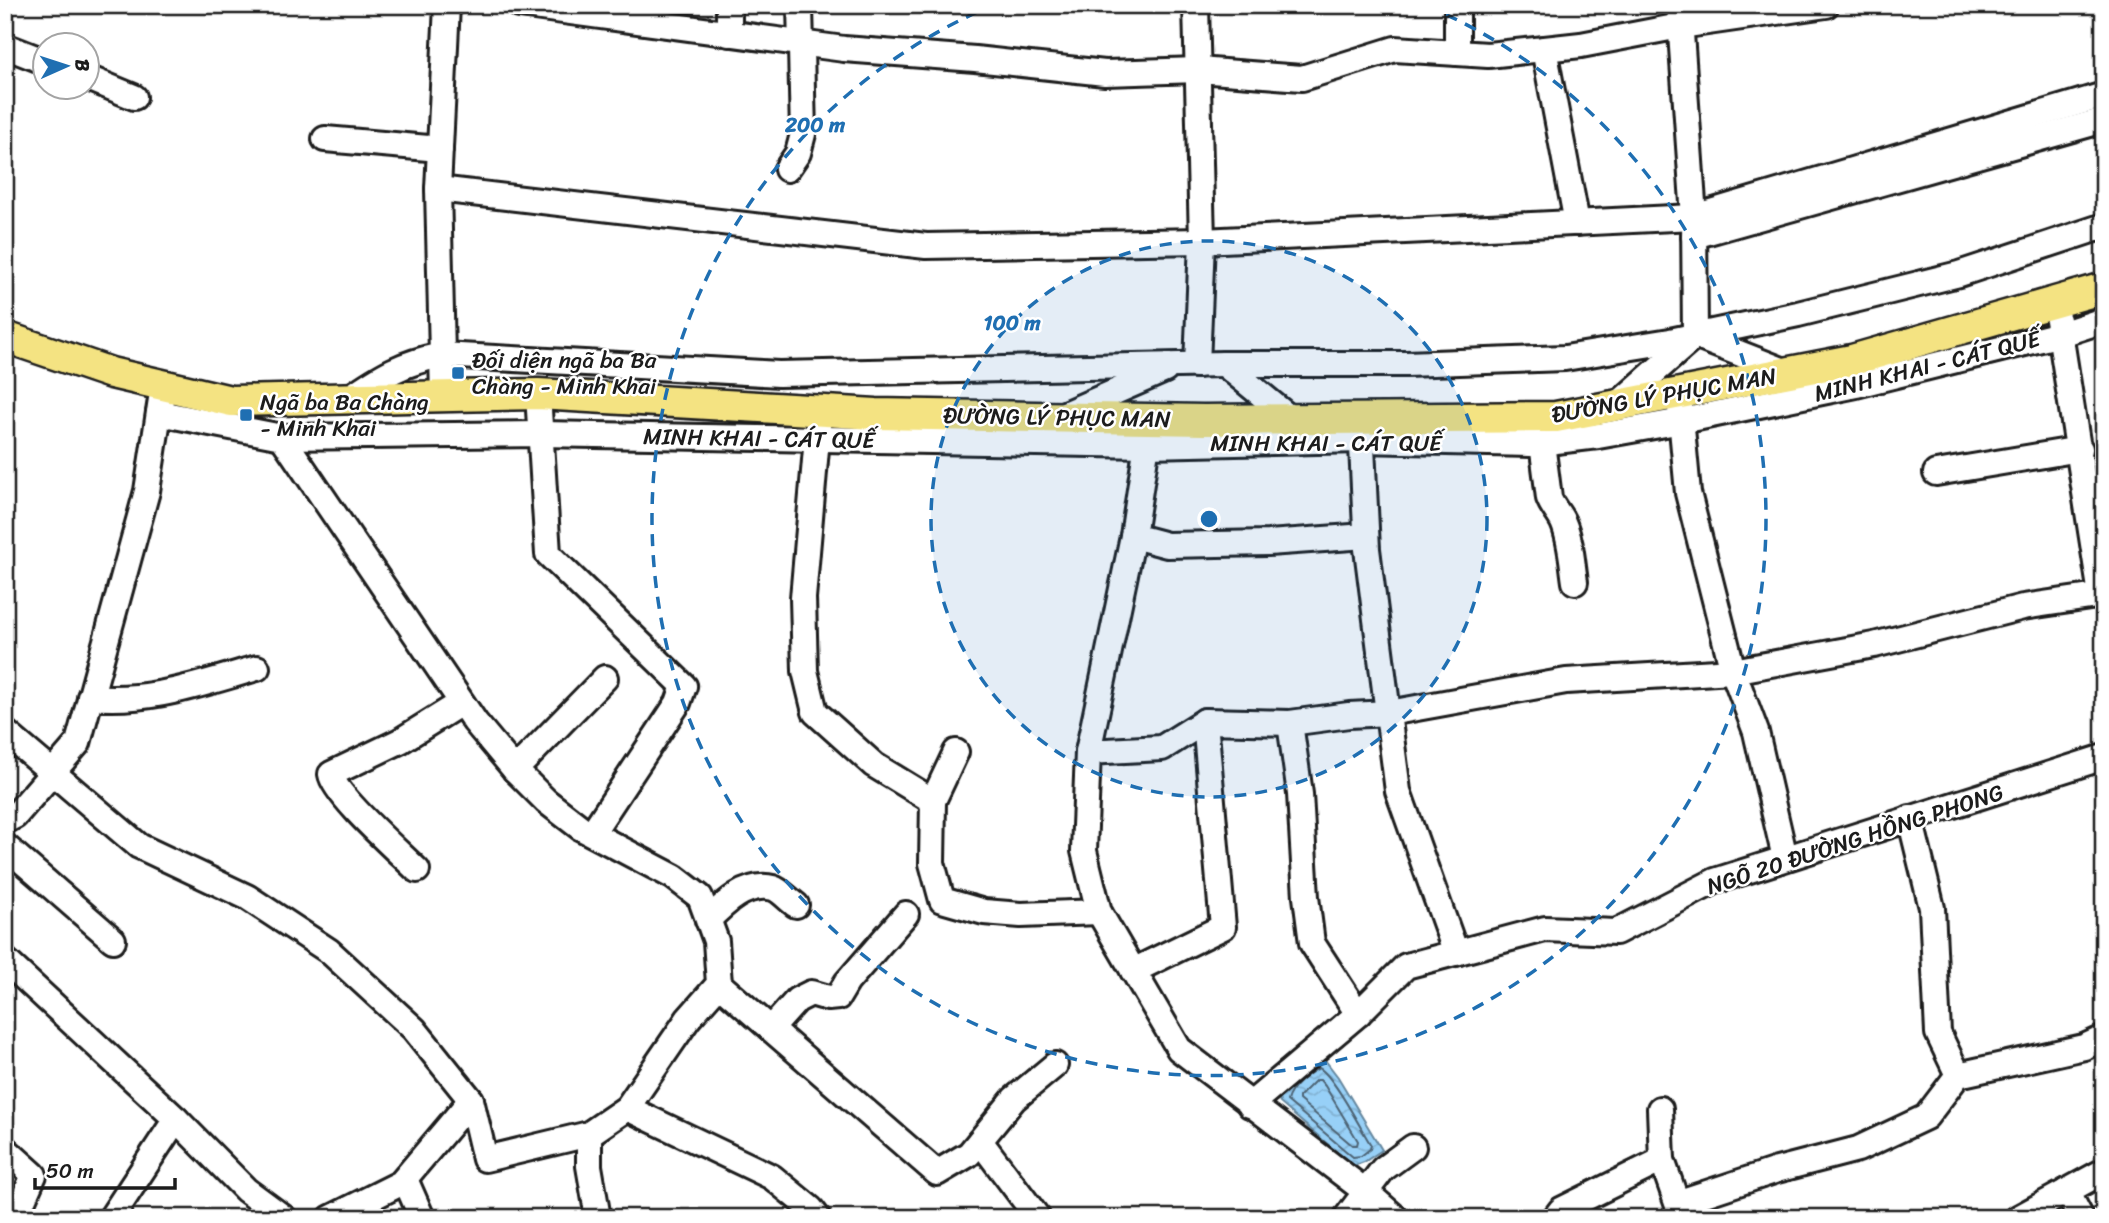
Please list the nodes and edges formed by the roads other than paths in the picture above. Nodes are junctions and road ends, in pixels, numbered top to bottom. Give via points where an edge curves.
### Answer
1 (447, 5) edge
2 (519, 5) edge
3 (729, 5) edge
4 (800, 5) edge
5 (1196, 5) edge
6 (1457, 5) edge
7 (1826, 5) edge
8 (1679, 16) edge
9 (729, 34) junction
10 (801, 43) junction
11 (5, 46) edge
12 (1544, 49) junction
13 (1458, 53) junction
14 (32, 57) edge
15 (1198, 70) junction
16 (102, 84) edge
17 (2104, 95) edge
18 (134, 97) dead end
19 (2104, 120) edge
20 (325, 139) dead end
21 (440, 149) junction
22 (787, 169) dead end
23 (438, 189) junction
24 (1577, 223) junction
25 (2104, 226) edge
26 (1694, 227) junction
27 (1202, 241) junction
28 (2103, 291) edge
29 (2055, 302) junction
30 (2104, 320) edge
31 (2061, 334) junction
32 (1695, 336) junction
33 (5, 337) edge
34 (442, 355) junction
35 (1224, 364) junction
36 (1186, 365) junction
37 (1787, 372) junction
38 (538, 394) junction
39 (443, 396) junction
40 (349, 398) junction
41 (161, 399) junction
42 (1616, 406) junction
43 (1680, 407) junction
44 (820, 410) junction
45 (1057, 417) junction
46 (1290, 419) junction
47 (1361, 429) junction
48 (1149, 432) junction
49 (541, 435) junction
50 (282, 437) junction
51 (817, 440) junction
52 (1542, 443) junction
53 (2080, 449) junction
54 (1936, 472) dead end
55 (1133, 536) junction
56 (1366, 536) junction
57 (1575, 582) dead end
58 (2102, 595) edge
59 (257, 668) dead end
60 (1733, 671) junction
61 (605, 678) dead end
62 (90, 697) junction
63 (461, 703) junction
64 (1389, 713) junction
65 (1205, 721) junction
66 (1290, 723) junction
67 (5, 732) edge
68 (956, 752) dead end
69 (1087, 752) junction
70 (2104, 757) edge
71 (515, 770) junction
72 (53, 771) junction
73 (933, 801) junction
74 (1910, 818) junction
75 (5, 821) edge
76 (592, 833) junction
77 (5, 846) edge
78 (1785, 858) junction
79 (417, 870) dead end
80 (796, 905) dead end
81 (1099, 912) junction
82 (906, 914) dead end
83 (708, 920) junction
84 (113, 940) dead end
85 (1456, 953) junction
86 (5, 960) edge
87 (1133, 971) junction
88 (719, 984) junction
89 (1358, 1014) junction
90 (771, 1029) junction
91 (2104, 1038) edge
92 (1055, 1065) dead end
93 (1958, 1075) junction
94 (471, 1100) junction
95 (1250, 1105) junction
96 (627, 1108) junction
97 (1660, 1109) dead end
98 (176, 1119) junction
99 (589, 1134) junction
100 (980, 1141) junction
101 (1413, 1147) dead end
102 (5, 1149) edge
103 (1662, 1160) junction
104 (2104, 1171) edge
105 (405, 1179) junction
106 (1365, 1191) junction
107 (2067, 1191) junction
108 (1677, 1210) edge
109 (15, 1218) edge
110 (111, 1218) edge
111 (284, 1218) edge
112 (331, 1218) edge
113 (422, 1218) edge
114 (598, 1218) edge
115 (818, 1218) edge
116 (1038, 1218) edge
117 (1346, 1218) edge
118 (1396, 1218) edge
119 (1555, 1218) edge
120 (2018, 1218) edge
121 (2081, 1218) edge

1 - 21 street
2 - 9 street
3 - 9 street
4 - 10 street
5 - 15 street
6 - 13 street
7 - 8 street
8 - 12 street via 1581,45
8 - 26 street
9 - 10 street
10 - 15 street via 1105,73
10 - 22 street via 803,134
11 - 14 street
12 - 13 street
12 - 24 street
13 - 15 street via 1395,49 1302,78
15 - 27 street
16 - 18 street
17 - 26 street
19 - 26 street
20 - 21 street
21 - 23 street
23 - 27 street via 926,246
23 - 34 street
24 - 26 street
24 - 27 street
25 - 32 street via 1959,274
26 - 32 street
27 - 36 street
28 - 29 main road, ĐƯỜNG LÝ PHỤC MAN
29 - 31 street
29 - 37 main road, ĐƯỜNG LÝ PHỤC MAN via 1852,360
30 - 31 street, MINH KHAI - CÁT QUẾ
31 - 43 street, MINH KHAI - CÁT QUẾ via 1856,385
31 - 53 street
32 - 35 street via 1566,358
32 - 37 street
32 - 42 street
33 - 41 main road, ĐƯỜNG LÝ PHỤC MAN via 111,373
34 - 36 street via 779,374
34 - 39 street
34 - 40 street via 412,361
35 - 36 street
35 - 46 street
36 - 45 street
37 - 43 main road, ĐƯỜNG LÝ PHỤC MAN
38 - 39 main road, ĐƯỜNG LÝ PHỤC MAN
38 - 44 main road, ĐƯỜNG LÝ PHỤC MAN
38 - 49 street
39 - 40 main road, ĐƯỜNG LÝ PHỤC MAN
40 - 41 main road, ĐƯỜNG LÝ PHỤC MAN
41 - 50 street, MINH KHAI - CÁT QUẾ
41 - 62 street via 147,491
42 - 43 main road, ĐƯỜNG LÝ PHỤC MAN
42 - 47 main road, ĐƯỜNG LÝ PHỤC MAN via 1556,417
43 - 52 street, MINH KHAI - CÁT QUẾ
43 - 60 street via 1688,493
44 - 45 main road, ĐƯỜNG LÝ PHỤC MAN
44 - 51 street
45 - 48 main road, ĐƯỜNG LÝ PHỤC MAN
46 - 47 main road, ĐƯỜNG LÝ PHỤC MAN
46 - 48 main road, ĐƯỜNG LÝ PHỤC MAN
47 - 48 street, MINH KHAI - CÁT QUẾ
47 - 52 street, MINH KHAI - CÁT QUẾ via 1502,445
47 - 56 street
48 - 51 street, MINH KHAI - CÁT QUẾ
48 - 55 street
49 - 50 street, MINH KHAI - CÁT QUẾ
49 - 51 street, MINH KHAI - CÁT QUẾ
49 - 76 street via 548,554 684,686 678,703
50 - 63 street
51 - 73 street via 803,598 805,671 815,712 874,765
52 - 57 street via 1549,498 1567,533
53 - 54 street
53 - 58 street
55 - 56 street via 1167,545
55 - 69 street
56 - 64 street
58 - 60 street via 2023,607 1874,645
59 - 62 street via 176,691 121,700
60 - 64 street via 1566,681
60 - 78 street via 1756,732
61 - 71 street
62 - 72 street via 78,743
63 - 71 street
63 - 79 street via 400,741 331,774 332,782
64 - 66 street
64 - 85 street via 1398,791
65 - 66 street
65 - 69 street via 1162,748
65 - 87 street via 1223,927
66 - 89 street via 1312,943
67 - 72 street
68 - 73 street
69 - 81 street via 1084,851
70 - 74 street, NGÕ 20 ĐƯỜNG HỒNG PHONG
71 - 76 street via 546,801
72 - 75 street via 15,816
72 - 94 street via 139,846 247,897 329,951 415,1029
73 - 81 street via 932,863 942,900 984,912 1021,915
74 - 78 street, NGÕ 20 ĐƯỜNG HỒNG PHONG
74 - 93 street via 1932,908 1938,1033
76 - 83 street via 674,877 700,897
77 - 84 street
78 - 85 street, NGÕ 20 ĐƯỜNG HỒNG PHONG via 1715,881 1616,932 1545,929
80 - 83 street via 774,888 754,888 729,899
81 - 87 street
82 - 90 street via 838,997 811,993 797,1000
83 - 88 street via 716,941
85 - 89 street, NGÕ 20 ĐƯỜNG HỒNG PHONG via 1406,966
86 - 98 street
87 - 95 street via 1179,1049
88 - 90 street
88 - 96 street via 688,1019
89 - 95 street, NGÕ 20 ĐƯỜNG HỒNG PHONG
90 - 100 street via 937,1173 969,1154
91 - 93 street via 2084,1047
92 - 100 street via 1014,1099
93 - 108 street via 1926,1117 1858,1149 1777,1170
94 - 99 street via 485,1159
94 - 105 street
95 - 106 street
96 - 99 street
96 - 115 street via 772,1177
97 - 103 street
98 - 110 street
98 - 111 street via 246,1190
99 - 114 street
100 - 116 street
101 - 106 street via 1383,1169
102 - 109 street via 34,1175
103 - 108 street
103 - 119 street via 1561,1210
104 - 107 street
105 - 112 street
105 - 113 street
106 - 117 street
106 - 118 street
107 - 120 street
107 - 121 street

